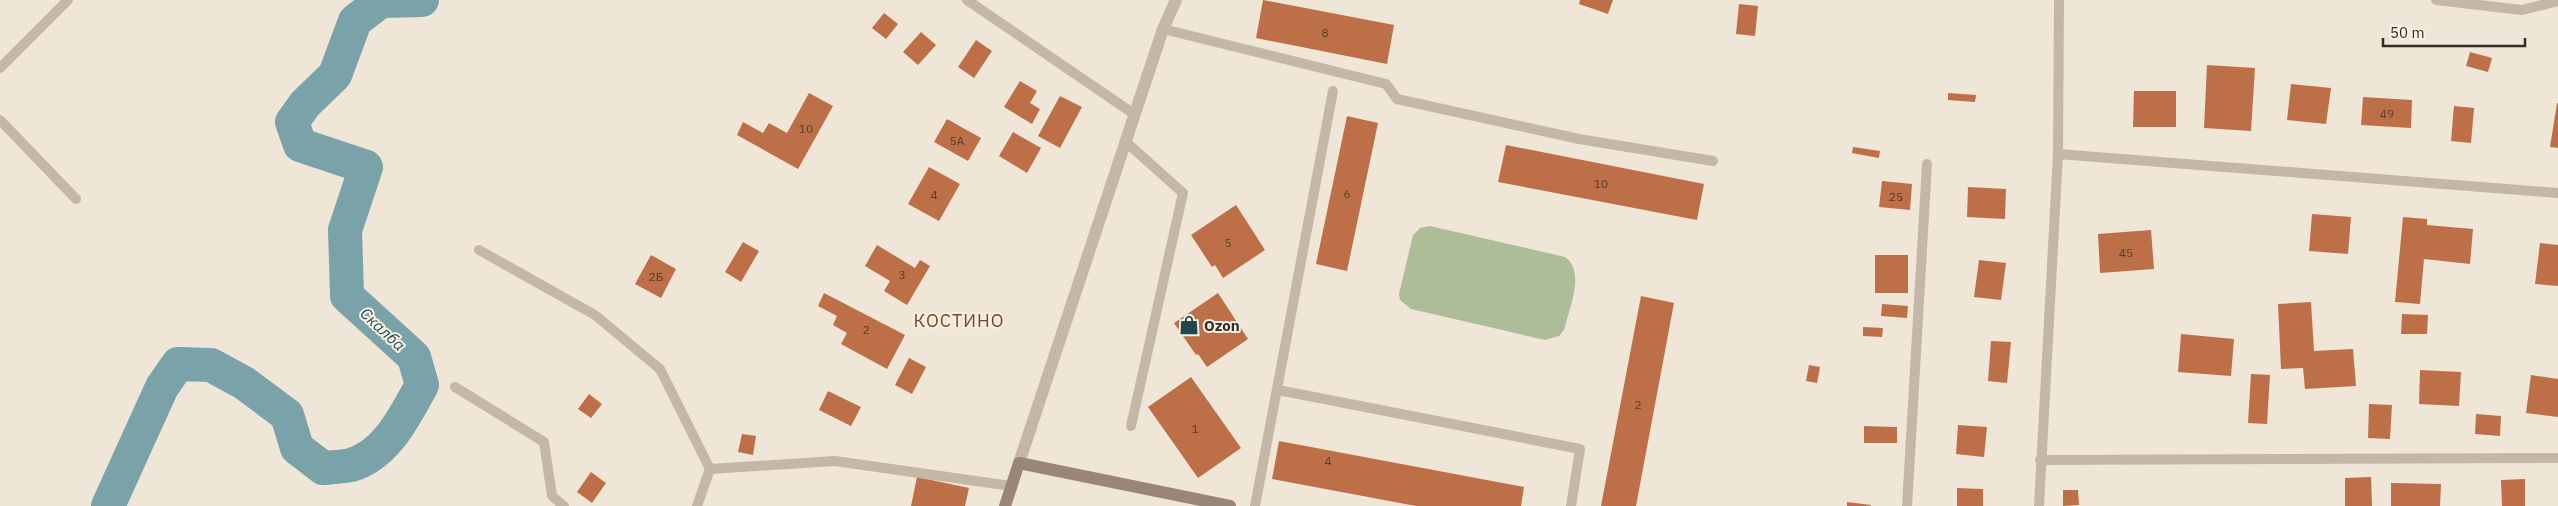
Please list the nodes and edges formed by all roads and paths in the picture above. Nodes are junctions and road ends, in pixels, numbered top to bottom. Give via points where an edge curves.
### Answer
1 (68, 0) edge
2 (966, 0) edge
3 (1176, 0) edge
4 (2059, 0) edge
5 (2436, 0) edge
6 (2558, 1) edge
7 (1163, 28) junction
8 (0, 68) edge
9 (1333, 91) dead end
10 (1134, 114) junction
11 (0, 120) edge
12 (1126, 142) junction
13 (2058, 154) junction
14 (1712, 161) dead end
15 (1927, 164) dead end
16 (2558, 193) edge
17 (76, 199) dead end
18 (478, 250) dead end
19 (455, 387) dead end
20 (1278, 390) junction
21 (1131, 426) dead end
22 (2558, 458) edge
23 (2040, 460) junction
24 (1020, 462) junction
25 (710, 468) junction
26 (1011, 486) junction
27 (564, 506) edge
28 (697, 506) edge
29 (1005, 506) edge
30 (1230, 506) edge
31 (1255, 506) edge
32 (1570, 506) edge
33 (1908, 506) edge
34 (2039, 506) edge

1 - 8 lane
2 - 10 lane
3 - 7 street
4 - 13 lane
5 - 6 lane via 2522,10
7 - 10 street
7 - 14 lane via 1386,84 1397,100 1579,139
9 - 20 lane
10 - 12 street
11 - 17 lane
12 - 21 lane via 1183,193
12 - 24 street
13 - 16 lane
13 - 23 lane
15 - 33 lane
18 - 25 lane via 595,315 660,370
19 - 27 lane via 544,442 552,496
20 - 31 lane
20 - 32 lane via 1580,450
22 - 23 lane
23 - 34 lane
24 - 26 street
24 - 30 street
25 - 26 lane via 835,461
25 - 28 lane
26 - 29 street

